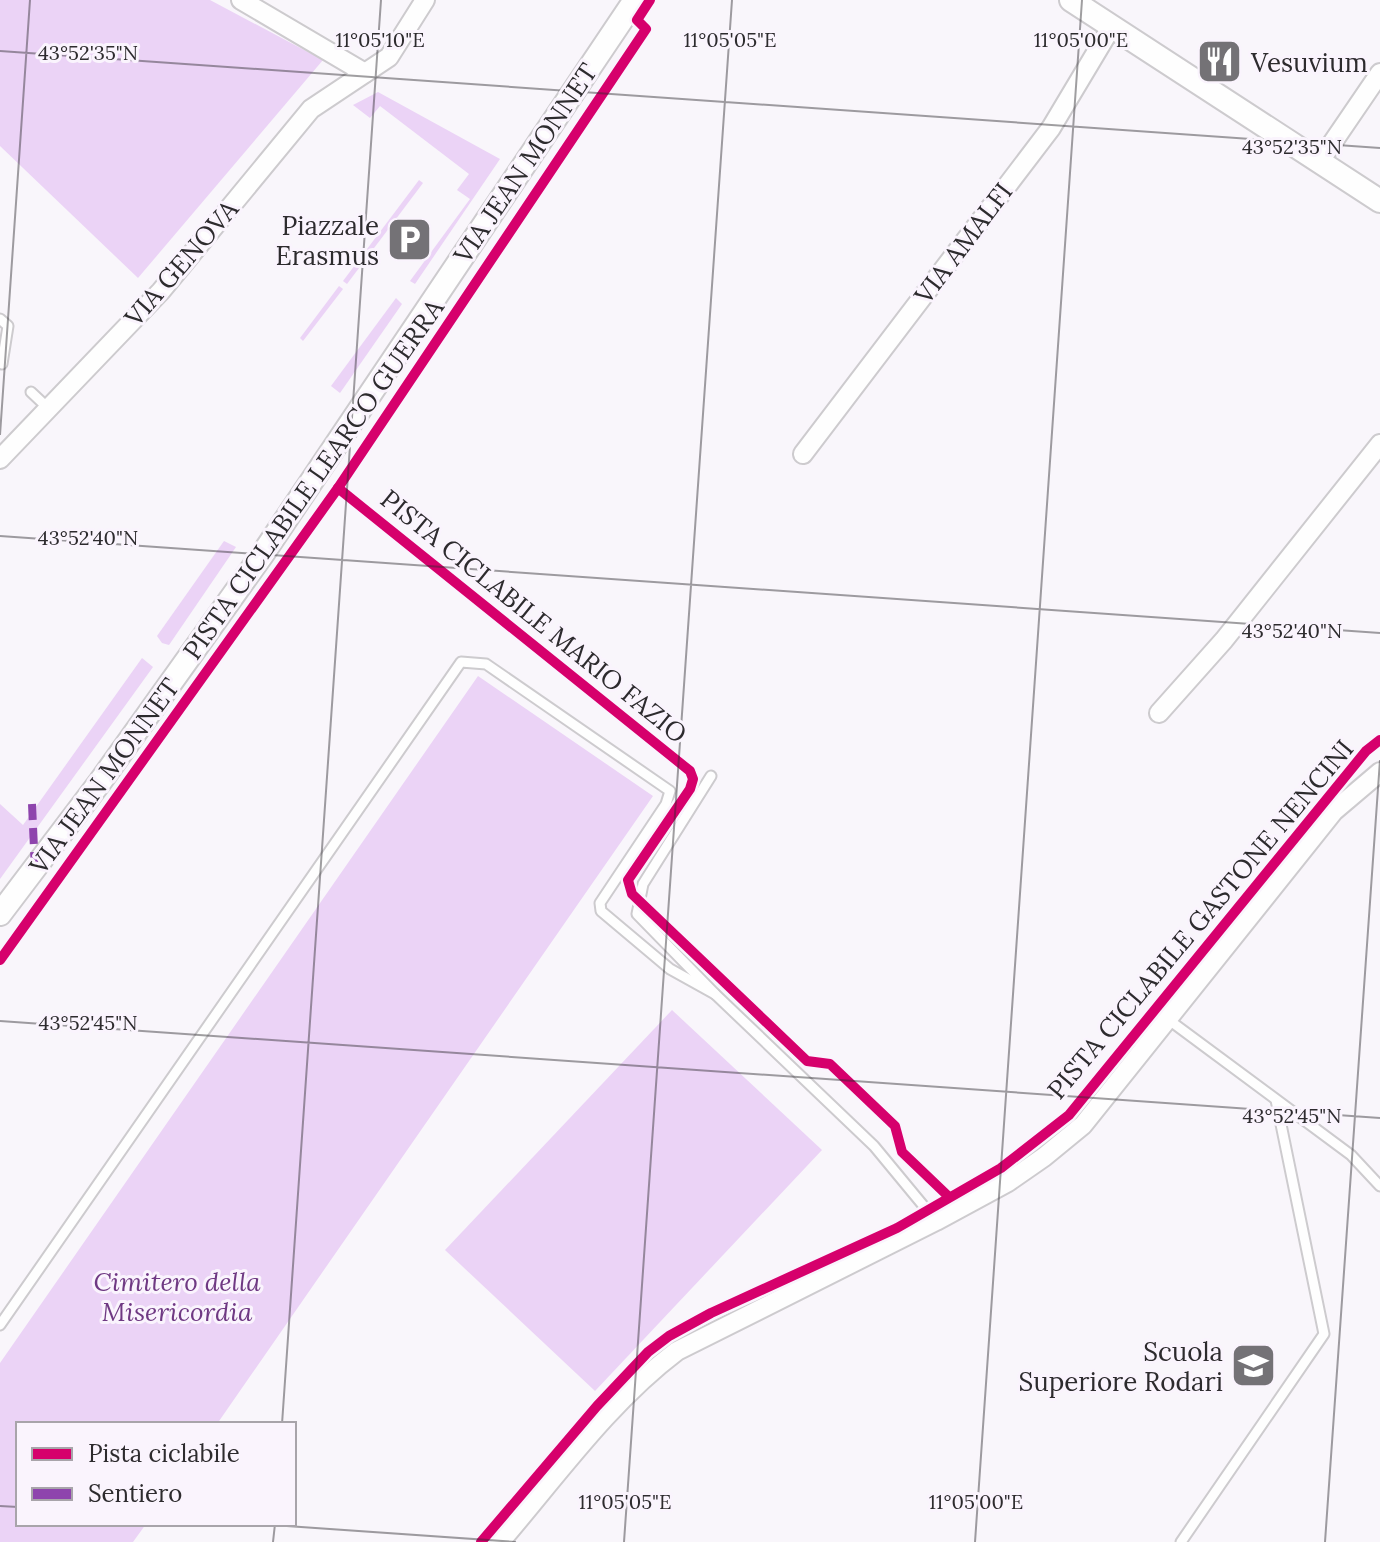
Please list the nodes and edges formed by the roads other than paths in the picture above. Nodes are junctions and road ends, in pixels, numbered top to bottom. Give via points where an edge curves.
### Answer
1 (241, 0) edge
2 (425, 0) edge
3 (635, 0) edge
4 (1071, 0) edge
5 (1112, 26) junction
6 (365, 73) junction
7 (1380, 73) edge
8 (1320, 161) junction
9 (1380, 201) edge
10 (0, 319) edge
11 (2, 364) dead end
12 (31, 392) dead end
13 (48, 408) junction
14 (1380, 444) edge
15 (803, 454) dead end
16 (0, 459) edge
17 (1159, 713) dead end
18 (1380, 772) edge
19 (711, 776) dead end
20 (0, 914) edge
21 (715, 994) junction
22 (1169, 1020) junction
23 (1276, 1100) junction
24 (1380, 1186) edge
25 (936, 1221) junction
26 (0, 1325) edge
27 (500, 1542) edge
28 (1181, 1542) edge

1 - 6 street
2 - 6 street, VIA GENOVA via 389,57
3 - 20 street, VIA JEAN MONNET via 262,555
4 - 5 street
5 - 8 street
5 - 15 street, VIA AMALFI via 1051,128
6 - 13 street, VIA GENOVA via 311,109 161,291
7 - 8 street
8 - 9 street
10 - 11 lane via 8,326
12 - 13 lane
13 - 16 street, VIA GENOVA
14 - 17 street
18 - 22 street via 1334,811
19 - 21 lane via 648,876 636,908 642,922
21 - 25 lane via 874,1146
21 - 26 lane via 670,969 601,911 600,903 670,791 486,664 461,662
22 - 23 lane
22 - 25 street via 1083,1125 1008,1182
23 - 24 lane via 1351,1155
23 - 28 lane via 1324,1334
25 - 27 street via 677,1351 617,1405

